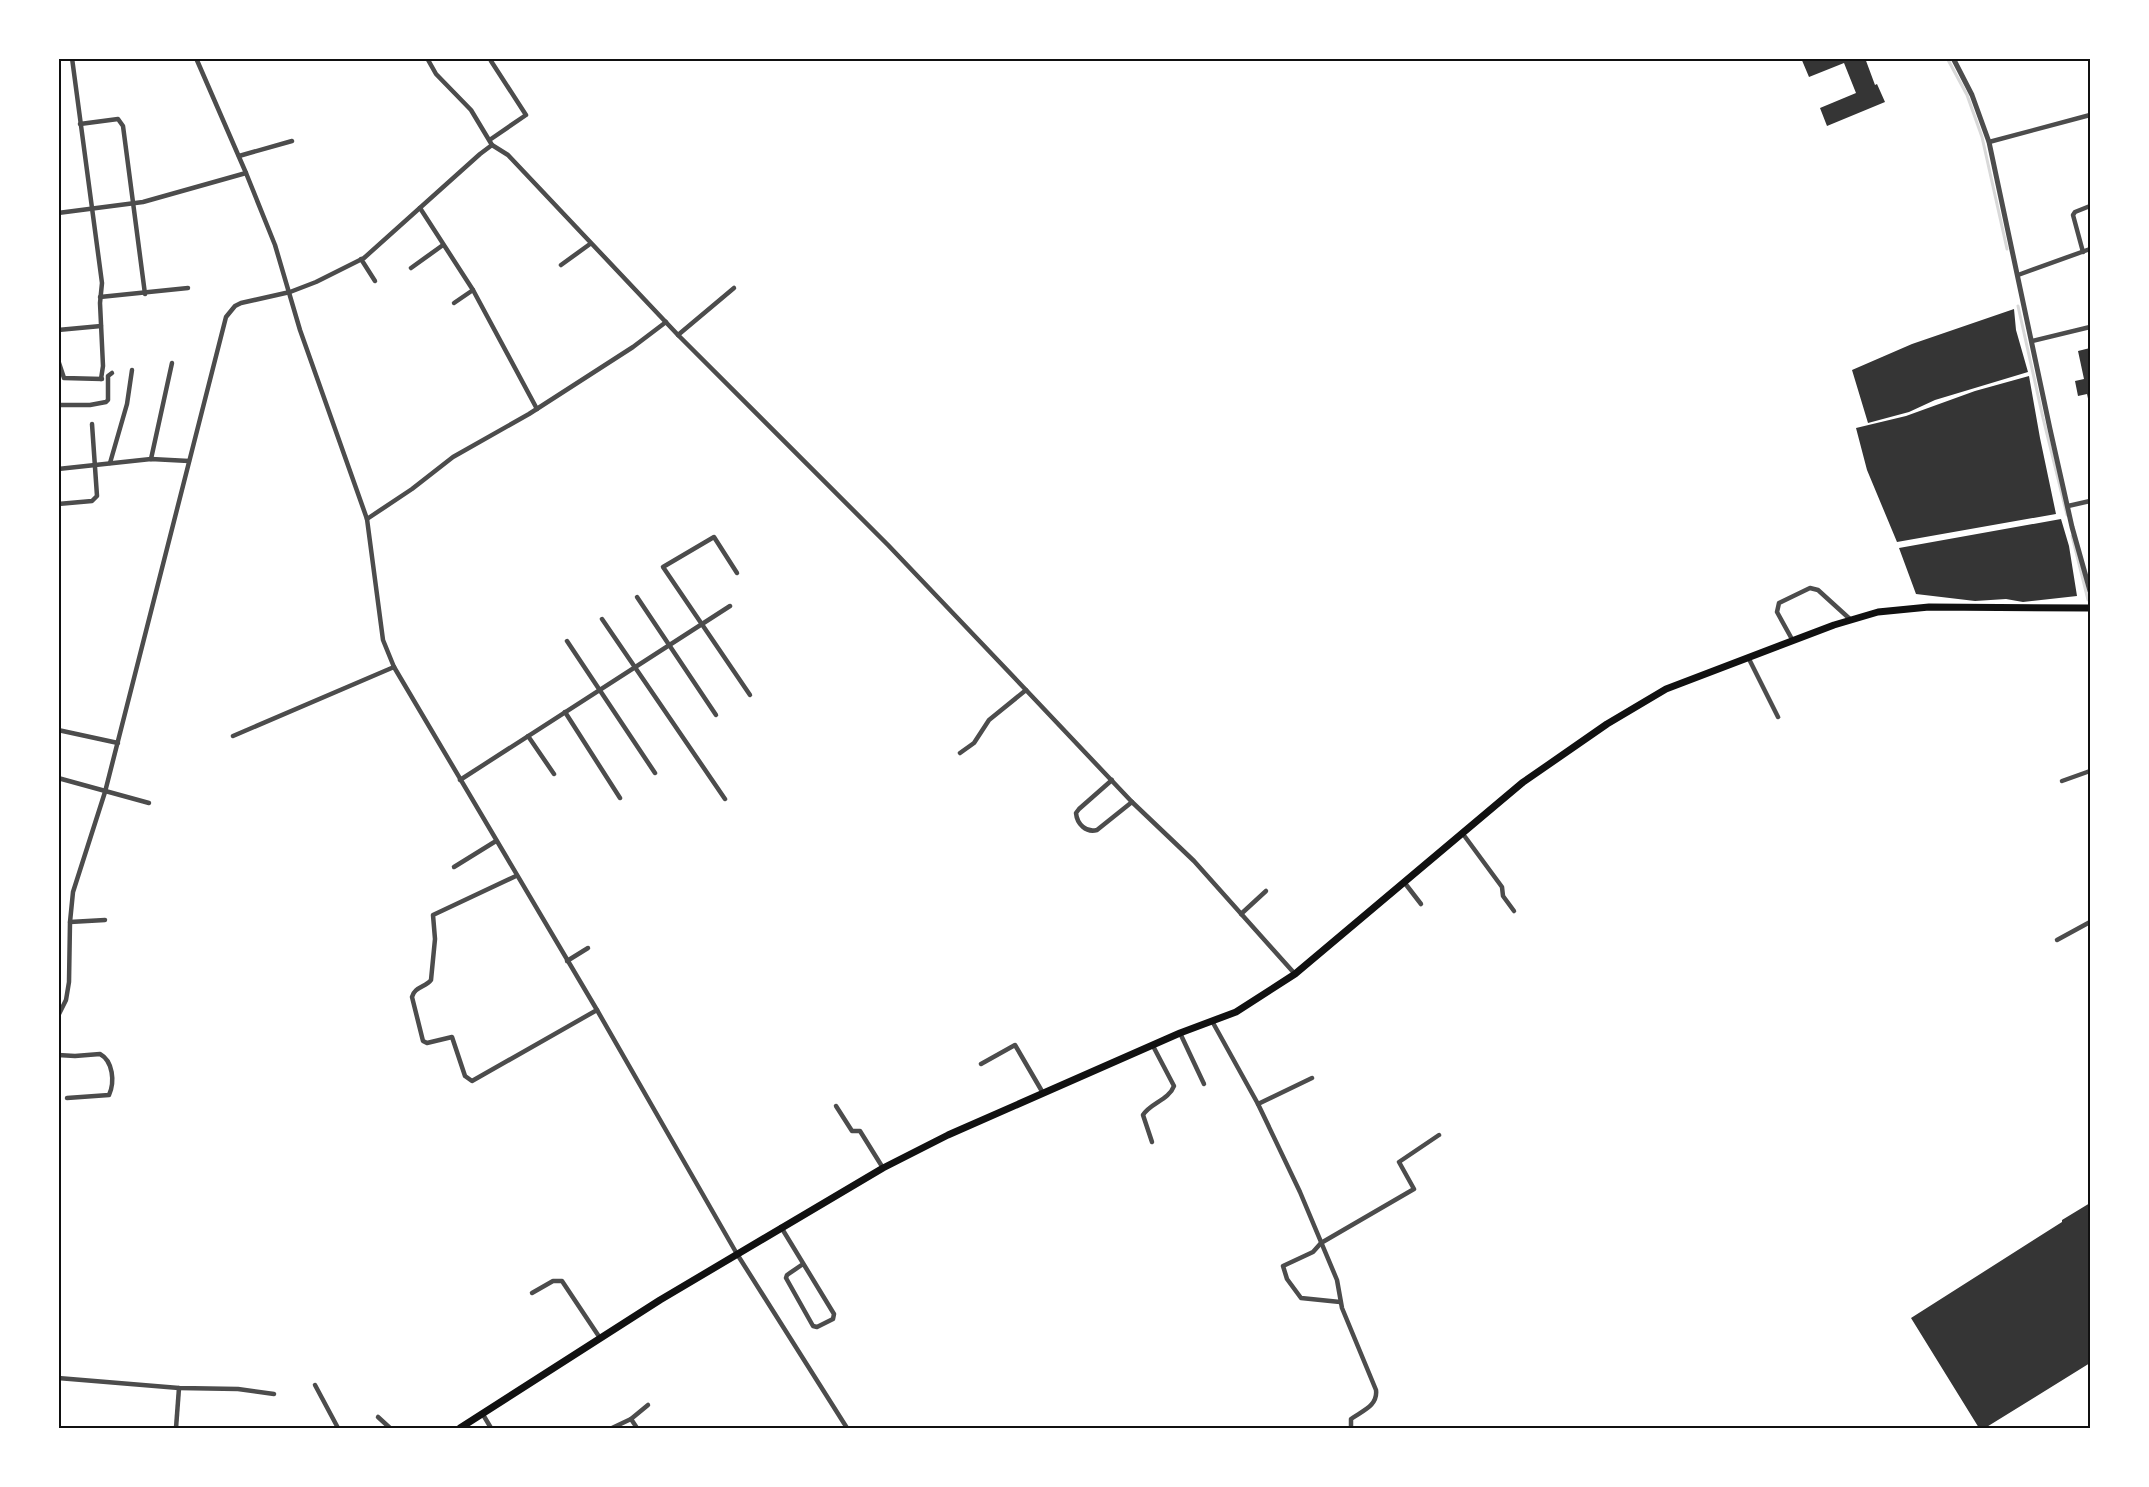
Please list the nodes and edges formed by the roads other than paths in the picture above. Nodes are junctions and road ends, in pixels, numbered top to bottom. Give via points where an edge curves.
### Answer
1 (72, 58) edge
2 (196, 58) edge
3 (427, 58) edge
4 (1953, 58) edge
5 (491, 61) dead end
6 (2091, 115) edge
7 (80, 124) junction
8 (292, 141) dead end
9 (492, 142) junction
10 (1989, 142) junction
11 (239, 156) junction
12 (246, 173) junction
13 (134, 203) junction
14 (2091, 206) edge
15 (93, 208) junction
16 (420, 208) junction
17 (58, 213) edge
18 (590, 244) junction
19 (443, 245) junction
20 (2091, 249) edge
21 (2083, 252) junction
22 (361, 259) junction
23 (561, 265) dead end
24 (411, 268) dead end
25 (2018, 275) junction
26 (375, 281) dead end
27 (188, 288) dead end
28 (734, 288) dead end
29 (473, 290) junction
30 (290, 292) junction
31 (145, 294) junction
32 (100, 297) junction
33 (454, 303) dead end
34 (666, 322) junction
35 (101, 326) junction
36 (2091, 327) edge
37 (58, 330) edge
38 (678, 335) junction
39 (2032, 342) junction
40 (58, 360) edge
41 (172, 363) dead end
42 (132, 369) dead end
43 (112, 373) dead end
44 (101, 379) junction
45 (108, 379) junction
46 (58, 405) edge
47 (537, 408) junction
48 (92, 424) dead end
49 (151, 459) junction
50 (186, 461) junction
51 (110, 463) junction
52 (95, 464) junction
53 (58, 469) edge
54 (2091, 501) edge
55 (58, 504) edge
56 (2068, 506) junction
57 (367, 519) junction
58 (737, 573) dead end
59 (2091, 591) edge
60 (637, 597) dead end
61 (730, 606) dead end
62 (2091, 608) edge
63 (602, 619) dead end
64 (1851, 620) junction
65 (701, 624) junction
66 (1793, 640) junction
67 (567, 641) dead end
68 (670, 645) junction
69 (1748, 657) junction
70 (394, 667) junction
71 (635, 667) junction
72 (599, 690) junction
73 (1026, 690) junction
74 (750, 695) dead end
75 (565, 712) junction
76 (716, 715) dead end
77 (1778, 717) dead end
78 (58, 730) edge
79 (233, 736) dead end
80 (528, 736) junction
81 (116, 742) junction
82 (960, 753) dead end
83 (2091, 771) edge
84 (656, 773) dead end
85 (554, 774) dead end
86 (58, 778) edge
87 (460, 780) junction
88 (1112, 780) junction
89 (2062, 781) dead end
90 (105, 792) junction
91 (620, 798) dead end
92 (725, 799) dead end
93 (1132, 802) junction
94 (149, 803) dead end
95 (1462, 834) junction
96 (496, 841) junction
97 (454, 867) dead end
98 (516, 876) junction
99 (1404, 882) junction
100 (1266, 891) dead end
101 (1421, 904) dead end
102 (1514, 911) dead end
103 (1241, 914) junction
104 (105, 920) dead end
105 (69, 922) junction
106 (2091, 922) edge
107 (2057, 940) dead end
108 (588, 948) dead end
109 (567, 961) junction
110 (1295, 974) junction
111 (597, 1010) junction
112 (58, 1017) edge
113 (1212, 1021) junction
114 (1180, 1033) junction
115 (1153, 1046) junction
116 (58, 1055) edge
117 (981, 1064) dead end
118 (1312, 1078) dead end
119 (1204, 1084) dead end
120 (1043, 1093) junction
121 (66, 1098) dead end
122 (1258, 1104) junction
123 (836, 1106) dead end
124 (1439, 1135) dead end
125 (1152, 1142) dead end
126 (883, 1168) junction
127 (781, 1227) junction
128 (1321, 1244) junction
129 (737, 1254) junction
130 (803, 1264) junction
131 (532, 1293) dead end
132 (1340, 1302) junction
133 (600, 1338) junction
134 (58, 1378) edge
135 (315, 1385) dead end
136 (179, 1388) junction
137 (274, 1394) dead end
138 (648, 1406) dead end
139 (482, 1413) junction
140 (378, 1417) dead end
141 (631, 1419) junction
142 (176, 1428) edge
143 (338, 1428) edge
144 (390, 1428) edge
145 (460, 1428) edge
146 (491, 1428) edge
147 (612, 1428) edge
148 (637, 1428) edge
149 (847, 1428) edge
150 (1351, 1428) edge

1 - 7 street
2 - 11 street
3 - 9 street
4 - 10 street via 1972,94
5 - 9 street via 526,115
6 - 10 street
7 - 13 street via 118,119 122,122
7 - 15 street
8 - 11 street
9 - 16 street
9 - 18 street
10 - 25 street
11 - 12 street
12 - 13 street
12 - 30 street
13 - 15 street
13 - 31 street
14 - 21 street via 2073,215
15 - 17 street
15 - 32 street via 102,282
16 - 19 street
16 - 22 street
18 - 23 street
18 - 34 street
19 - 24 street
19 - 29 street
20 - 21 street
21 - 25 street
22 - 26 street
22 - 30 street
25 - 39 street
27 - 31 street
28 - 38 street
29 - 33 street
29 - 47 street
30 - 50 street via 241,303 226,317
30 - 57 street
31 - 32 street
32 - 35 street
34 - 38 street
34 - 47 street
35 - 37 street
35 - 44 street
36 - 39 street
38 - 73 street
39 - 56 street
40 - 44 street via 64,378
41 - 49 street
42 - 51 street via 127,404
43 - 45 street
44 - 45 street
45 - 46 street via 106,402
47 - 57 street via 453,457
48 - 52 street
49 - 50 street
49 - 51 street
50 - 81 street
51 - 52 street
52 - 53 street
52 - 55 street via 95,499
54 - 56 street
56 - 59 street
57 - 70 street via 383,640
58 - 65 street via 714,537 663,567
60 - 68 street
61 - 65 street
62 - 64 main road via 1929,607 1878,612
63 - 71 street
64 - 66 main road
64 - 66 street via 1818,590 1810,588 1777,607
65 - 68 street
65 - 74 street
66 - 69 main road
67 - 72 street
68 - 71 street
68 - 76 street
69 - 77 street
69 - 95 main road via 1666,689 1607,724 1522,783
70 - 79 street
70 - 87 street
71 - 72 street
71 - 92 street
72 - 75 street
72 - 84 street
73 - 82 street via 994,716 974,743
73 - 88 street
75 - 80 street
75 - 91 street
78 - 81 street
80 - 85 street
80 - 87 street
81 - 90 street
83 - 89 street
86 - 90 street
87 - 96 street
88 - 93 street
88 - 93 street via 1079,809 1078,822 1097,830
90 - 94 street
90 - 105 street via 79,869
93 - 103 street via 1194,861
95 - 99 main road
95 - 102 street via 1502,887 1503,896
96 - 97 street
96 - 98 street
98 - 109 street
98 - 111 street via 433,915 431,980 412,997 423,1041 452,1037 465,1076 472,1081
99 - 101 street
99 - 110 main road
100 - 103 street
103 - 110 street
104 - 105 street
105 - 112 street via 69,982
106 - 107 street
108 - 109 street
109 - 111 street
110 - 113 main road via 1242,1008
111 - 129 street
113 - 114 main road
113 - 122 street
114 - 115 main road
114 - 119 street
115 - 120 main road
115 - 125 street via 1174,1086 1144,1112
116 - 121 street via 100,1053 107,1058 111,1070 110,1095
117 - 120 street via 1015,1045
118 - 122 street
120 - 126 main road
122 - 128 street
123 - 126 street via 852,1131 860,1131
124 - 128 street via 1399,1162 1414,1189
126 - 127 main road
127 - 129 main road
127 - 130 street
128 - 132 street via 1337,1280
128 - 132 street via 1282,1268 1301,1298
129 - 133 main road
129 - 149 street
130 - 130 street via 786,1278 817,1328 834,1317
131 - 133 street via 553,1281 562,1281
132 - 150 street via 1377,1395 1351,1419
133 - 139 main road
134 - 136 street
135 - 143 street
136 - 137 street
136 - 142 street
138 - 141 street
139 - 145 main road
139 - 146 street
140 - 144 street
141 - 147 street
141 - 148 street

